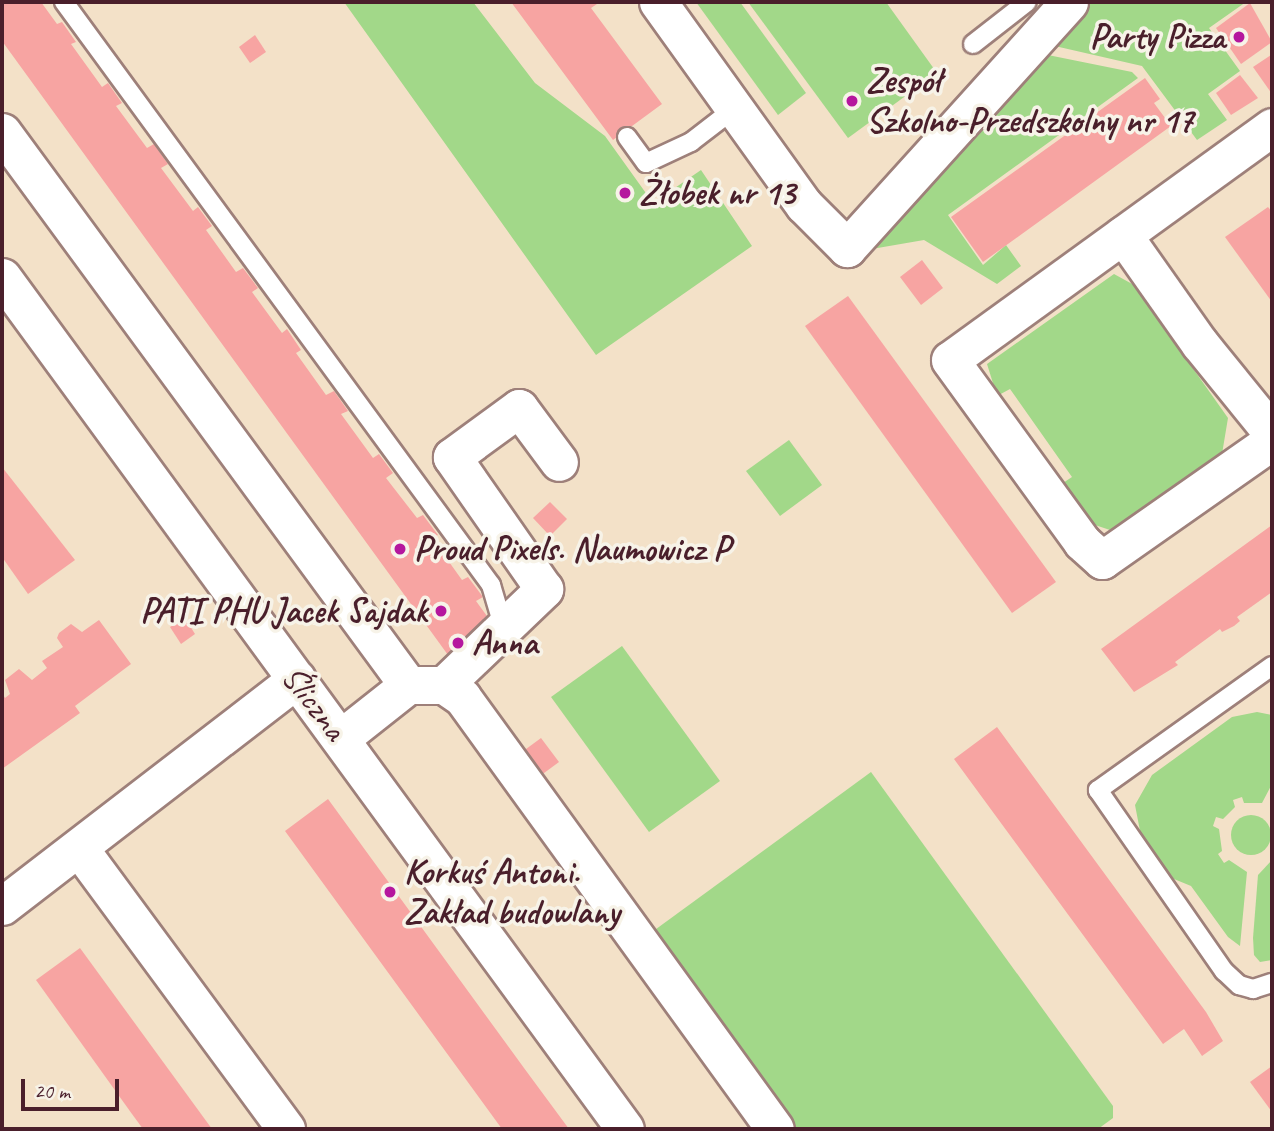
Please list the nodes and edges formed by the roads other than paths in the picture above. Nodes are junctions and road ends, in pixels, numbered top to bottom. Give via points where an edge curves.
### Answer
1 (64, 2) edge
2 (658, 2) edge
3 (1027, 2) edge
4 (1069, 2) edge
5 (989, 34) junction
6 (973, 44) dead end
7 (1015, 63) junction
8 (735, 108) junction
9 (1272, 127) edge
10 (2, 132) edge
11 (627, 137) dead end
12 (1123, 235) junction
13 (2, 276) edge
14 (1272, 433) edge
15 (1272, 441) edge
16 (559, 462) dead end
17 (505, 629) junction
18 (1272, 666) edge
19 (297, 678) junction
20 (426, 685) junction
21 (341, 738) junction
22 (79, 848) junction
23 (2, 906) edge
24 (1272, 983) edge
25 (286, 1129) edge
26 (625, 1129) edge
27 (775, 1129) edge

1 - 17 lane via 491,585
2 - 8 street
3 - 5 lane
4 - 7 street
5 - 6 lane
5 - 7 lane
7 - 8 street via 847,248 804,205
8 - 11 lane via 691,142 646,163
9 - 12 street
10 - 20 street
12 - 14 street via 1200,344
12 - 15 street via 950,360 1007,442 1082,542 1102,560
13 - 19 street, Śliczna
16 - 17 street via 519,408 452,457 544,589
17 - 20 street
18 - 24 lane via 1098,790 1224,971 1253,989
19 - 21 street, Śliczna
19 - 22 street
20 - 21 street
20 - 27 street via 462,697
21 - 26 street, Śliczna
22 - 23 street
22 - 25 street

